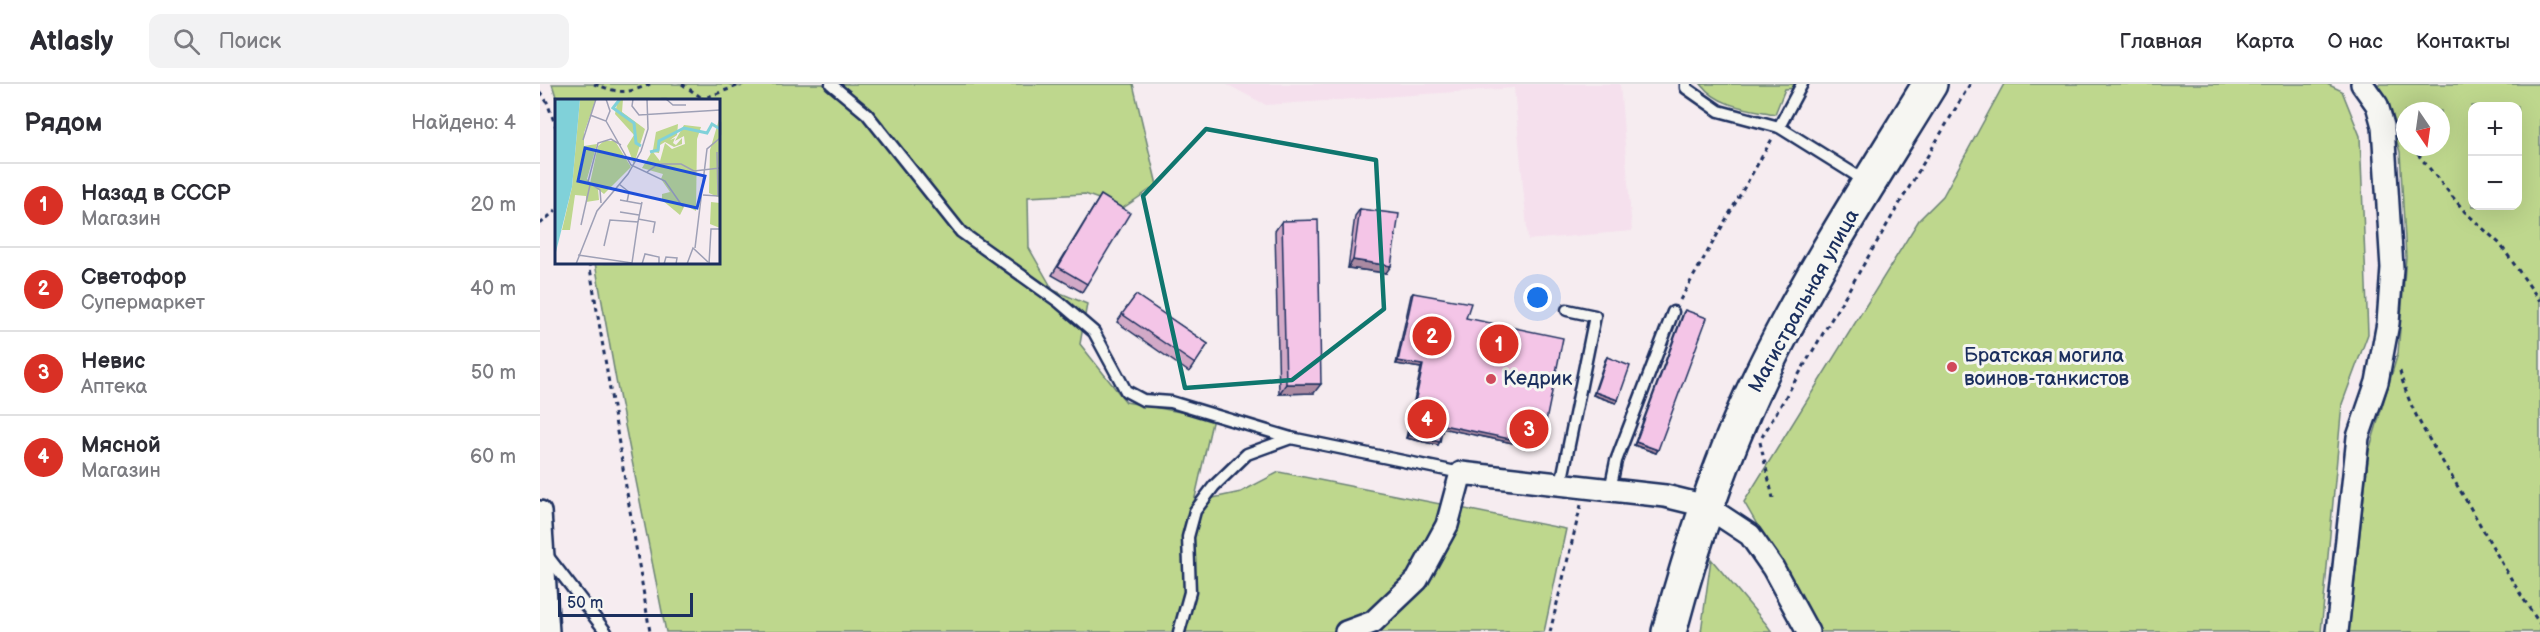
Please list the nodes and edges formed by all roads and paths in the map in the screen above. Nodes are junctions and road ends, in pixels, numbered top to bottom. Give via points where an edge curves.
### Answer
1 (594, 84) edge
2 (650, 84) edge
3 (682, 84) edge
4 (743, 84) edge
5 (831, 84) edge
6 (1686, 84) edge
7 (1802, 84) edge
8 (1930, 84) edge
9 (1970, 84) edge
10 (2362, 84) edge
11 (540, 92) edge
12 (700, 99) edge
13 (555, 124) edge
14 (1779, 127) junction
15 (2419, 156) edge
16 (1869, 184) junction
17 (555, 211) edge
18 (540, 224) edge
19 (589, 264) edge
20 (2540, 301) edge
21 (1568, 310) dead end
22 (1672, 312) joint
23 (2399, 369) dead end
24 (1291, 438) junction
25 (1461, 473) junction
26 (1560, 484) junction
27 (1586, 487) junction
28 (1610, 490) junction
29 (1773, 498) dead end
30 (1706, 506) junction
31 (540, 512) edge
32 (543, 549) junction
33 (2540, 624) edge
34 (548, 632) edge
35 (606, 632) edge
36 (650, 632) edge
37 (1179, 632) edge
38 (1346, 632) edge
39 (1550, 632) edge
40 (1669, 632) edge
41 (1808, 632) edge
42 (2337, 632) edge

1 - 2 path via 618,93
3 - 12 path
4 - 12 path
5 - 24 lane via 867,114 960,232 1059,302 1094,332 1126,391 1143,400 1171,402
6 - 14 lane via 1686,88 1719,111
7 - 14 lane
8 - 16 main road, Магистральная улица
9 - 29 path via 1760,442
10 - 42 street via 2376,105 2383,126 2392,268 2388,323 2377,382 2358,437
11 - 13 path
14 - 16 lane
14 - 22 path
15 - 20 path via 2465,212 2500,243
16 - 30 main road, Магистральная улица via 1758,381
17 - 18 path
19 - 36 path
21 - 26 lane via 1595,316
22 - 28 lane via 1616,461
23 - 33 path via 2404,392 2429,442
24 - 25 lane
24 - 37 lane via 1247,454 1214,486 1195,512 1188,537 1190,592
25 - 26 street
25 - 38 street via 1447,525 1417,580 1373,622
26 - 27 street
27 - 28 street
27 - 39 path
28 - 30 street via 1665,496
30 - 40 main road, Магистральная улица
30 - 41 street via 1750,535
31 - 32 street
32 - 34 street
32 - 35 lane

